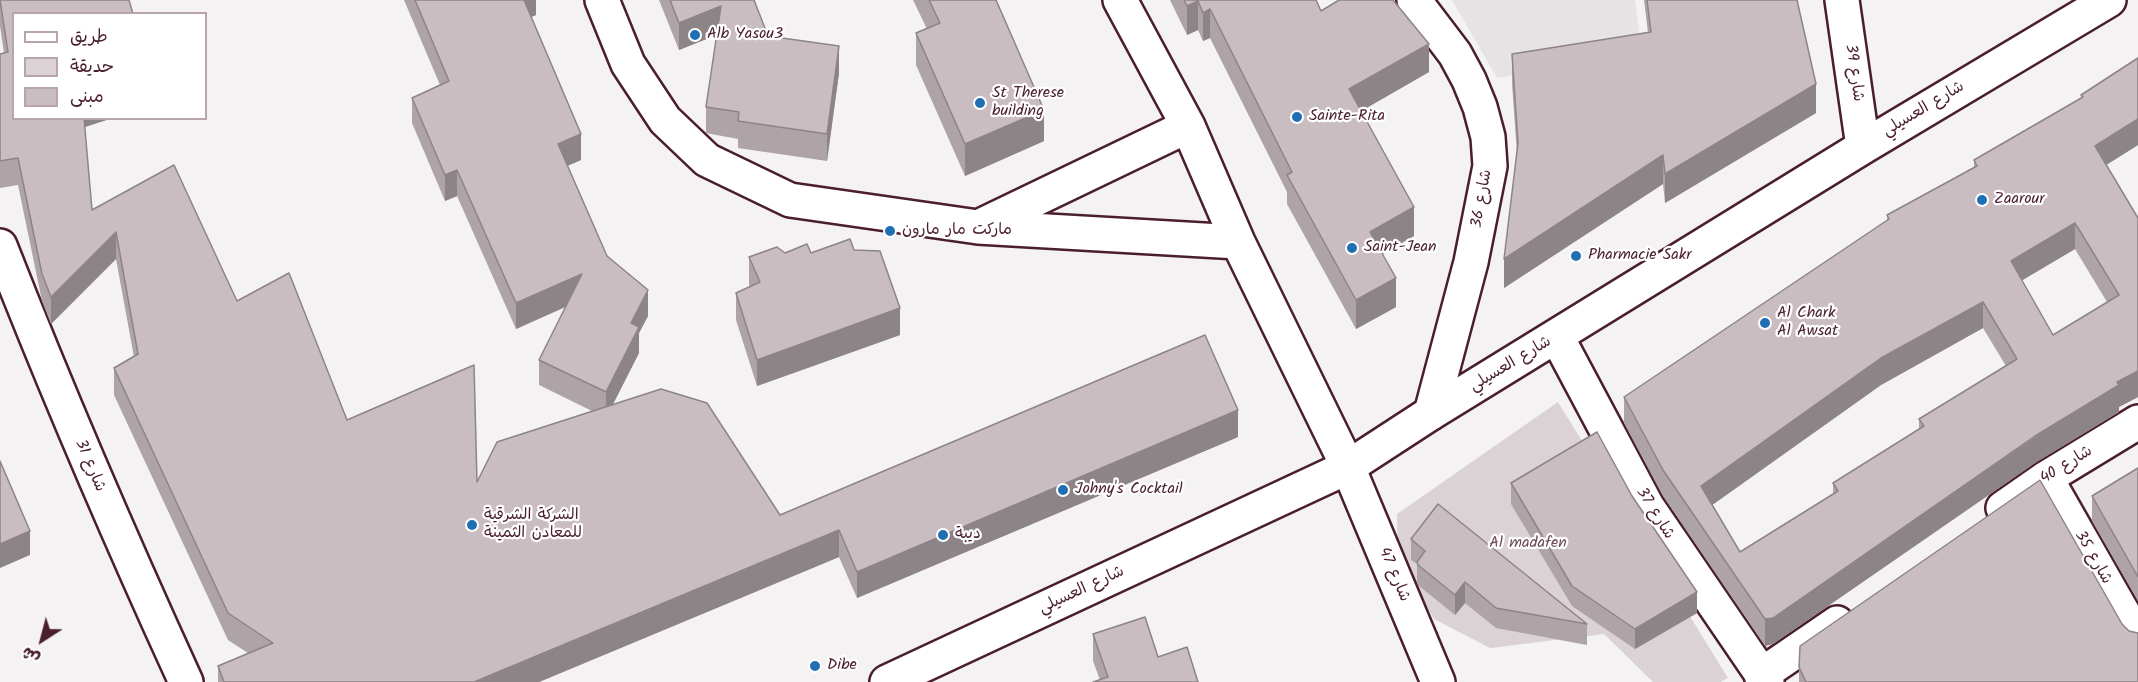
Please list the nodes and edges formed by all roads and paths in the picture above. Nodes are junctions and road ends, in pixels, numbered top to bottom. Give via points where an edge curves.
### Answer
1 (602, 0) edge
2 (1120, 0) edge
3 (1414, 0) edge
4 (1842, 0) edge
5 (2109, 0) edge
6 (1188, 126) junction
7 (1863, 147) junction
8 (978, 227) junction
9 (1238, 242) junction
10 (0, 246) edge
11 (1557, 337) junction
12 (1431, 413) junction
13 (2138, 422) edge
14 (1348, 467) junction
15 (2046, 478) junction
16 (1977, 525) edge
17 (1860, 607) edge
18 (2138, 639) edge
19 (1764, 679) edge
20 (186, 682) edge
21 (887, 682) edge
22 (1438, 682) edge

1 - 8 street via 628,64 664,120 707,160 790,200
2 - 6 street, شارع 47
3 - 12 street, شارع 36 via 1455,54 1469,80 1488,137 1490,166 1471,262
4 - 7 street, شارع 39
5 - 7 street, شارع العسيلي
6 - 8 street
6 - 9 street, شارع 47
7 - 11 street, شارع العسيلي
8 - 9 street
9 - 14 street, شارع 47
10 - 20 street, شارع 31 via 110,514
11 - 12 street, شارع العسيلي
11 - 19 street, شارع 37 via 1647,506
12 - 14 street, شارع العسيلي
13 - 15 street, شارع 40
14 - 21 street, شارع العسيلي
14 - 22 street, شارع 47
15 - 16 street, شارع 40
15 - 18 street, شارع 35
17 - 19 street

